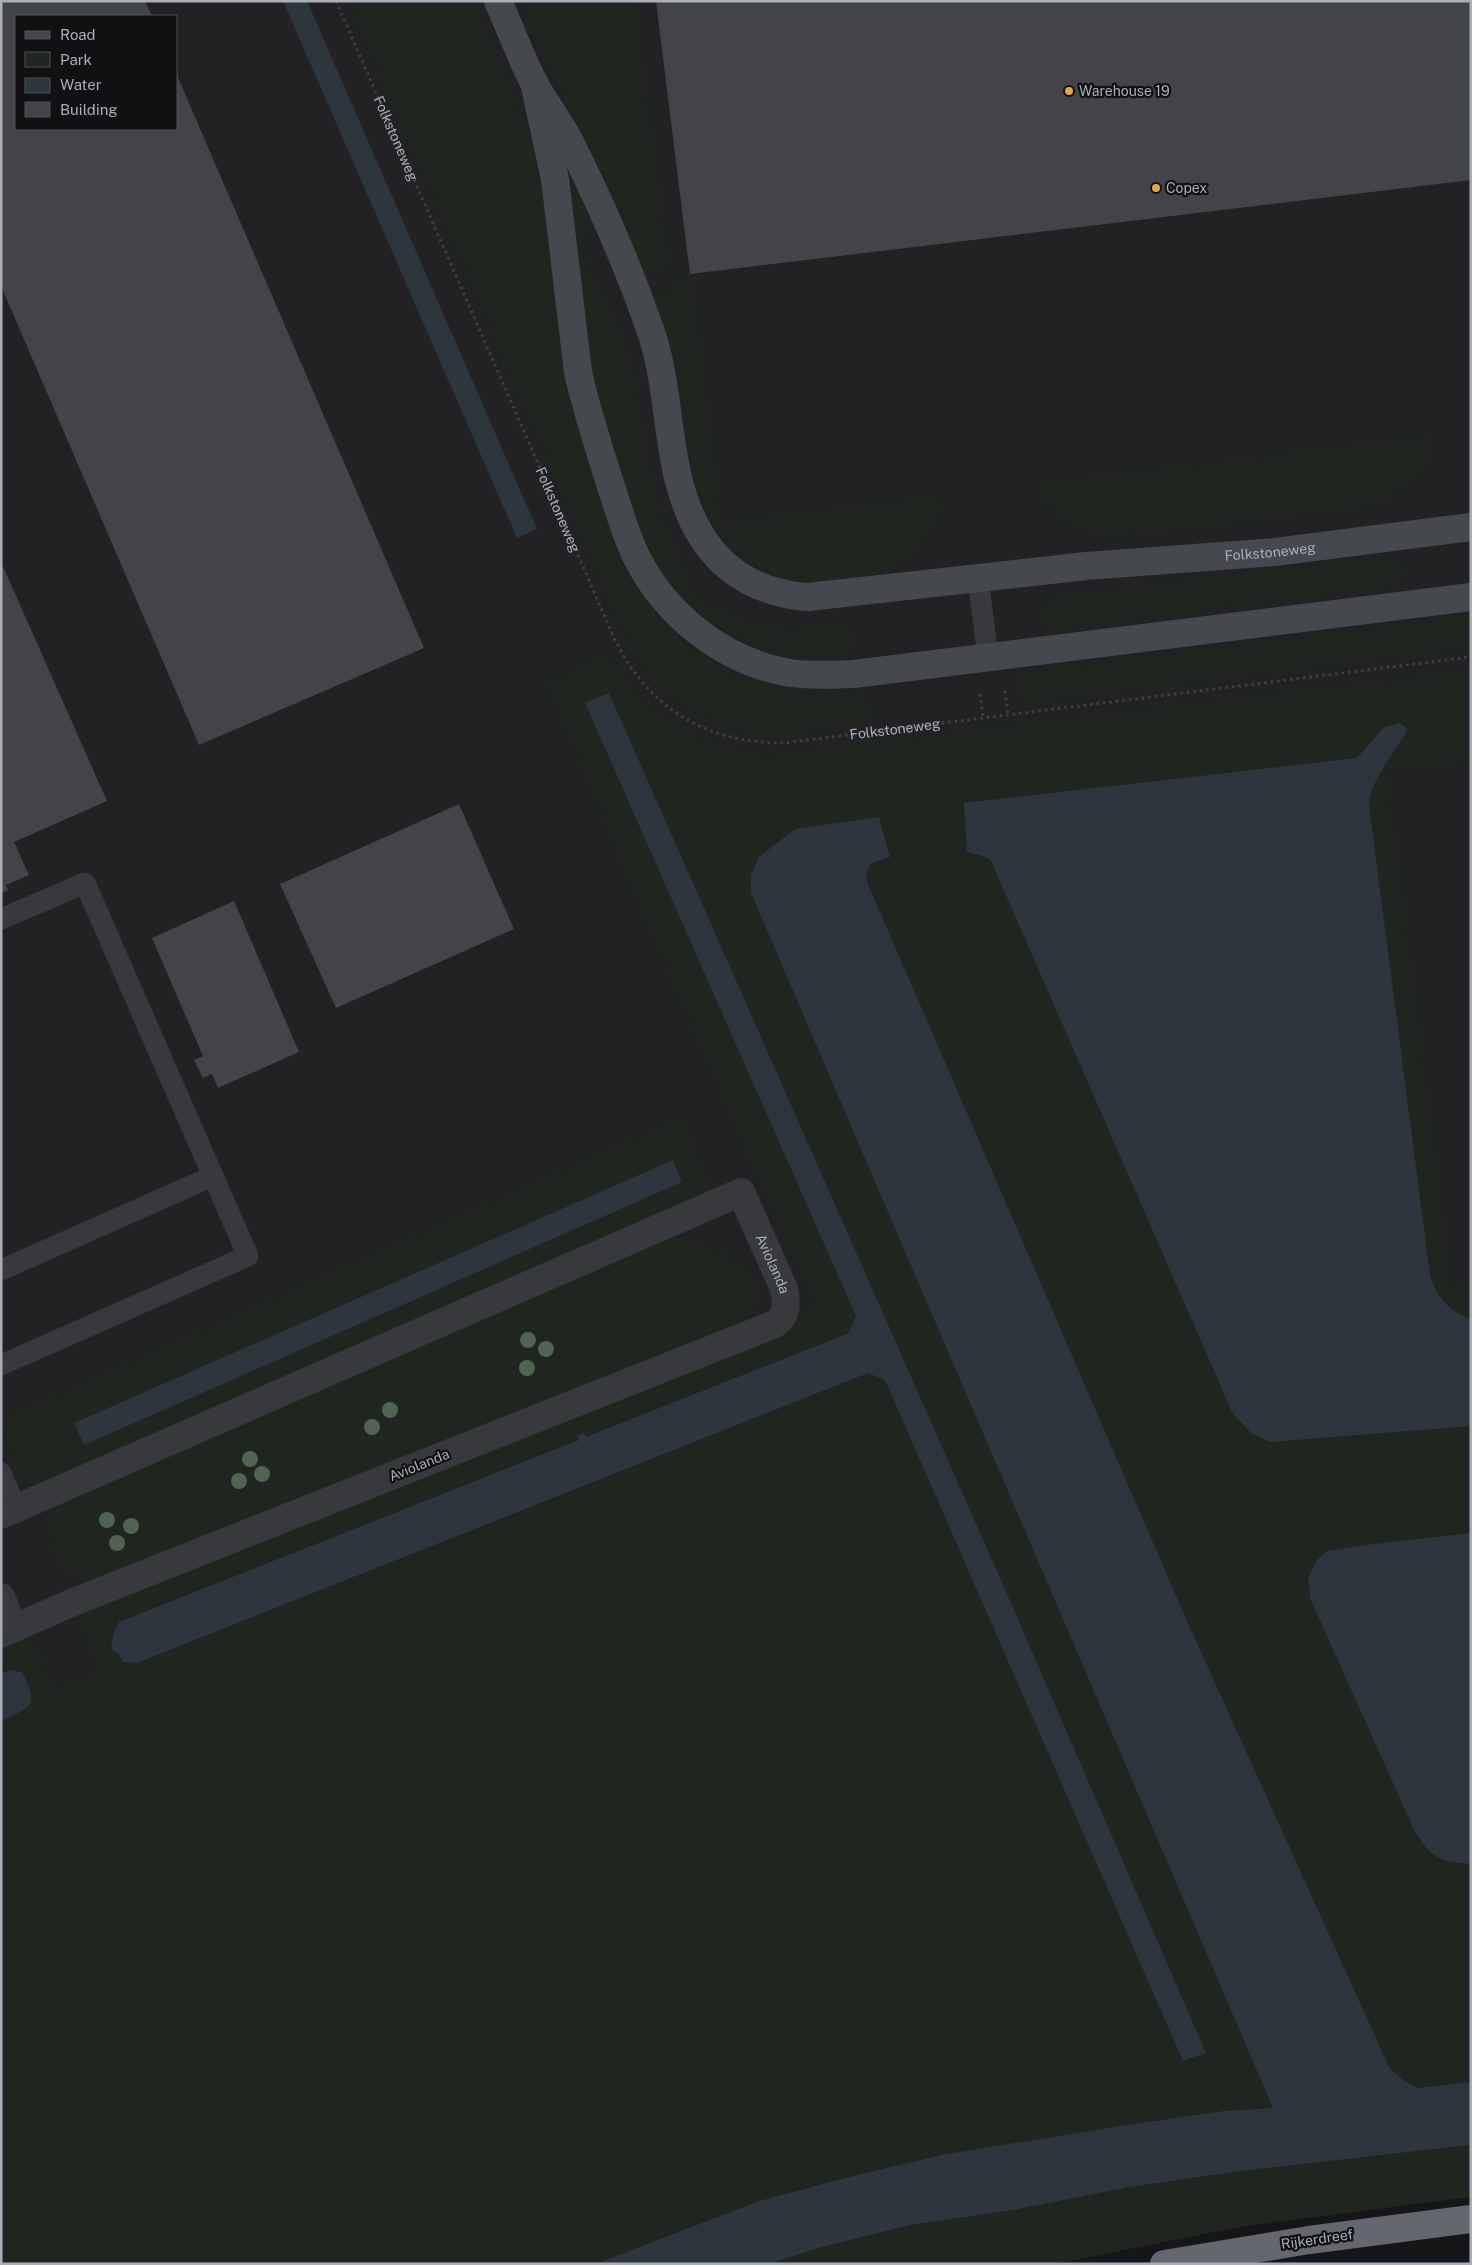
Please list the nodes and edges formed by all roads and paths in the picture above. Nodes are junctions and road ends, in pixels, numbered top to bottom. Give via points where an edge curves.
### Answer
1 (336, 1) edge
2 (498, 1) edge
3 (534, 82) junction
4 (1471, 527) edge
5 (978, 578) junction
6 (1471, 597) edge
7 (988, 657) junction
8 (1471, 657) edge
9 (1005, 685) dead end
10 (980, 688) dead end
11 (1008, 714) junction
12 (984, 718) junction
13 (1, 919) edge
14 (213, 1176) junction
15 (1, 1270) edge
16 (1, 1366) edge
17 (1, 1473) edge
18 (9, 1512) edge
19 (1, 1597) edge
20 (8, 1631) edge
21 (1471, 2219) edge
22 (1164, 2264) edge

1 - 12 path, Folkstoneweg via 615,640 632,672 646,688 672,711 697,724 758,742 822,739
2 - 3 street, Folkstoneweg
3 - 5 street, Folkstoneweg via 572,147 641,304 665,385 677,469 686,503 695,525 720,561 758,586 791,596 857,593
3 - 7 street, Folkstoneweg via 555,179 575,352 584,400 630,544 665,600 696,630 726,650 750,662 790,673 854,674
4 - 5 street, Folkstoneweg via 1275,552 1086,566
5 - 7 lane
6 - 7 street, Folkstoneweg
8 - 11 path, Folkstoneweg
9 - 11 path
10 - 12 path
11 - 12 path, Folkstoneweg
13 - 14 lane via 85,883
14 - 15 lane
14 - 16 lane via 248,1256
17 - 18 lane
18 - 20 street, Aviolanda via 741,1192 784,1290 785,1314 775,1324 81,1599
19 - 20 street, Aviolanda
21 - 22 highway, Rijkerdreef via 1299,2241

